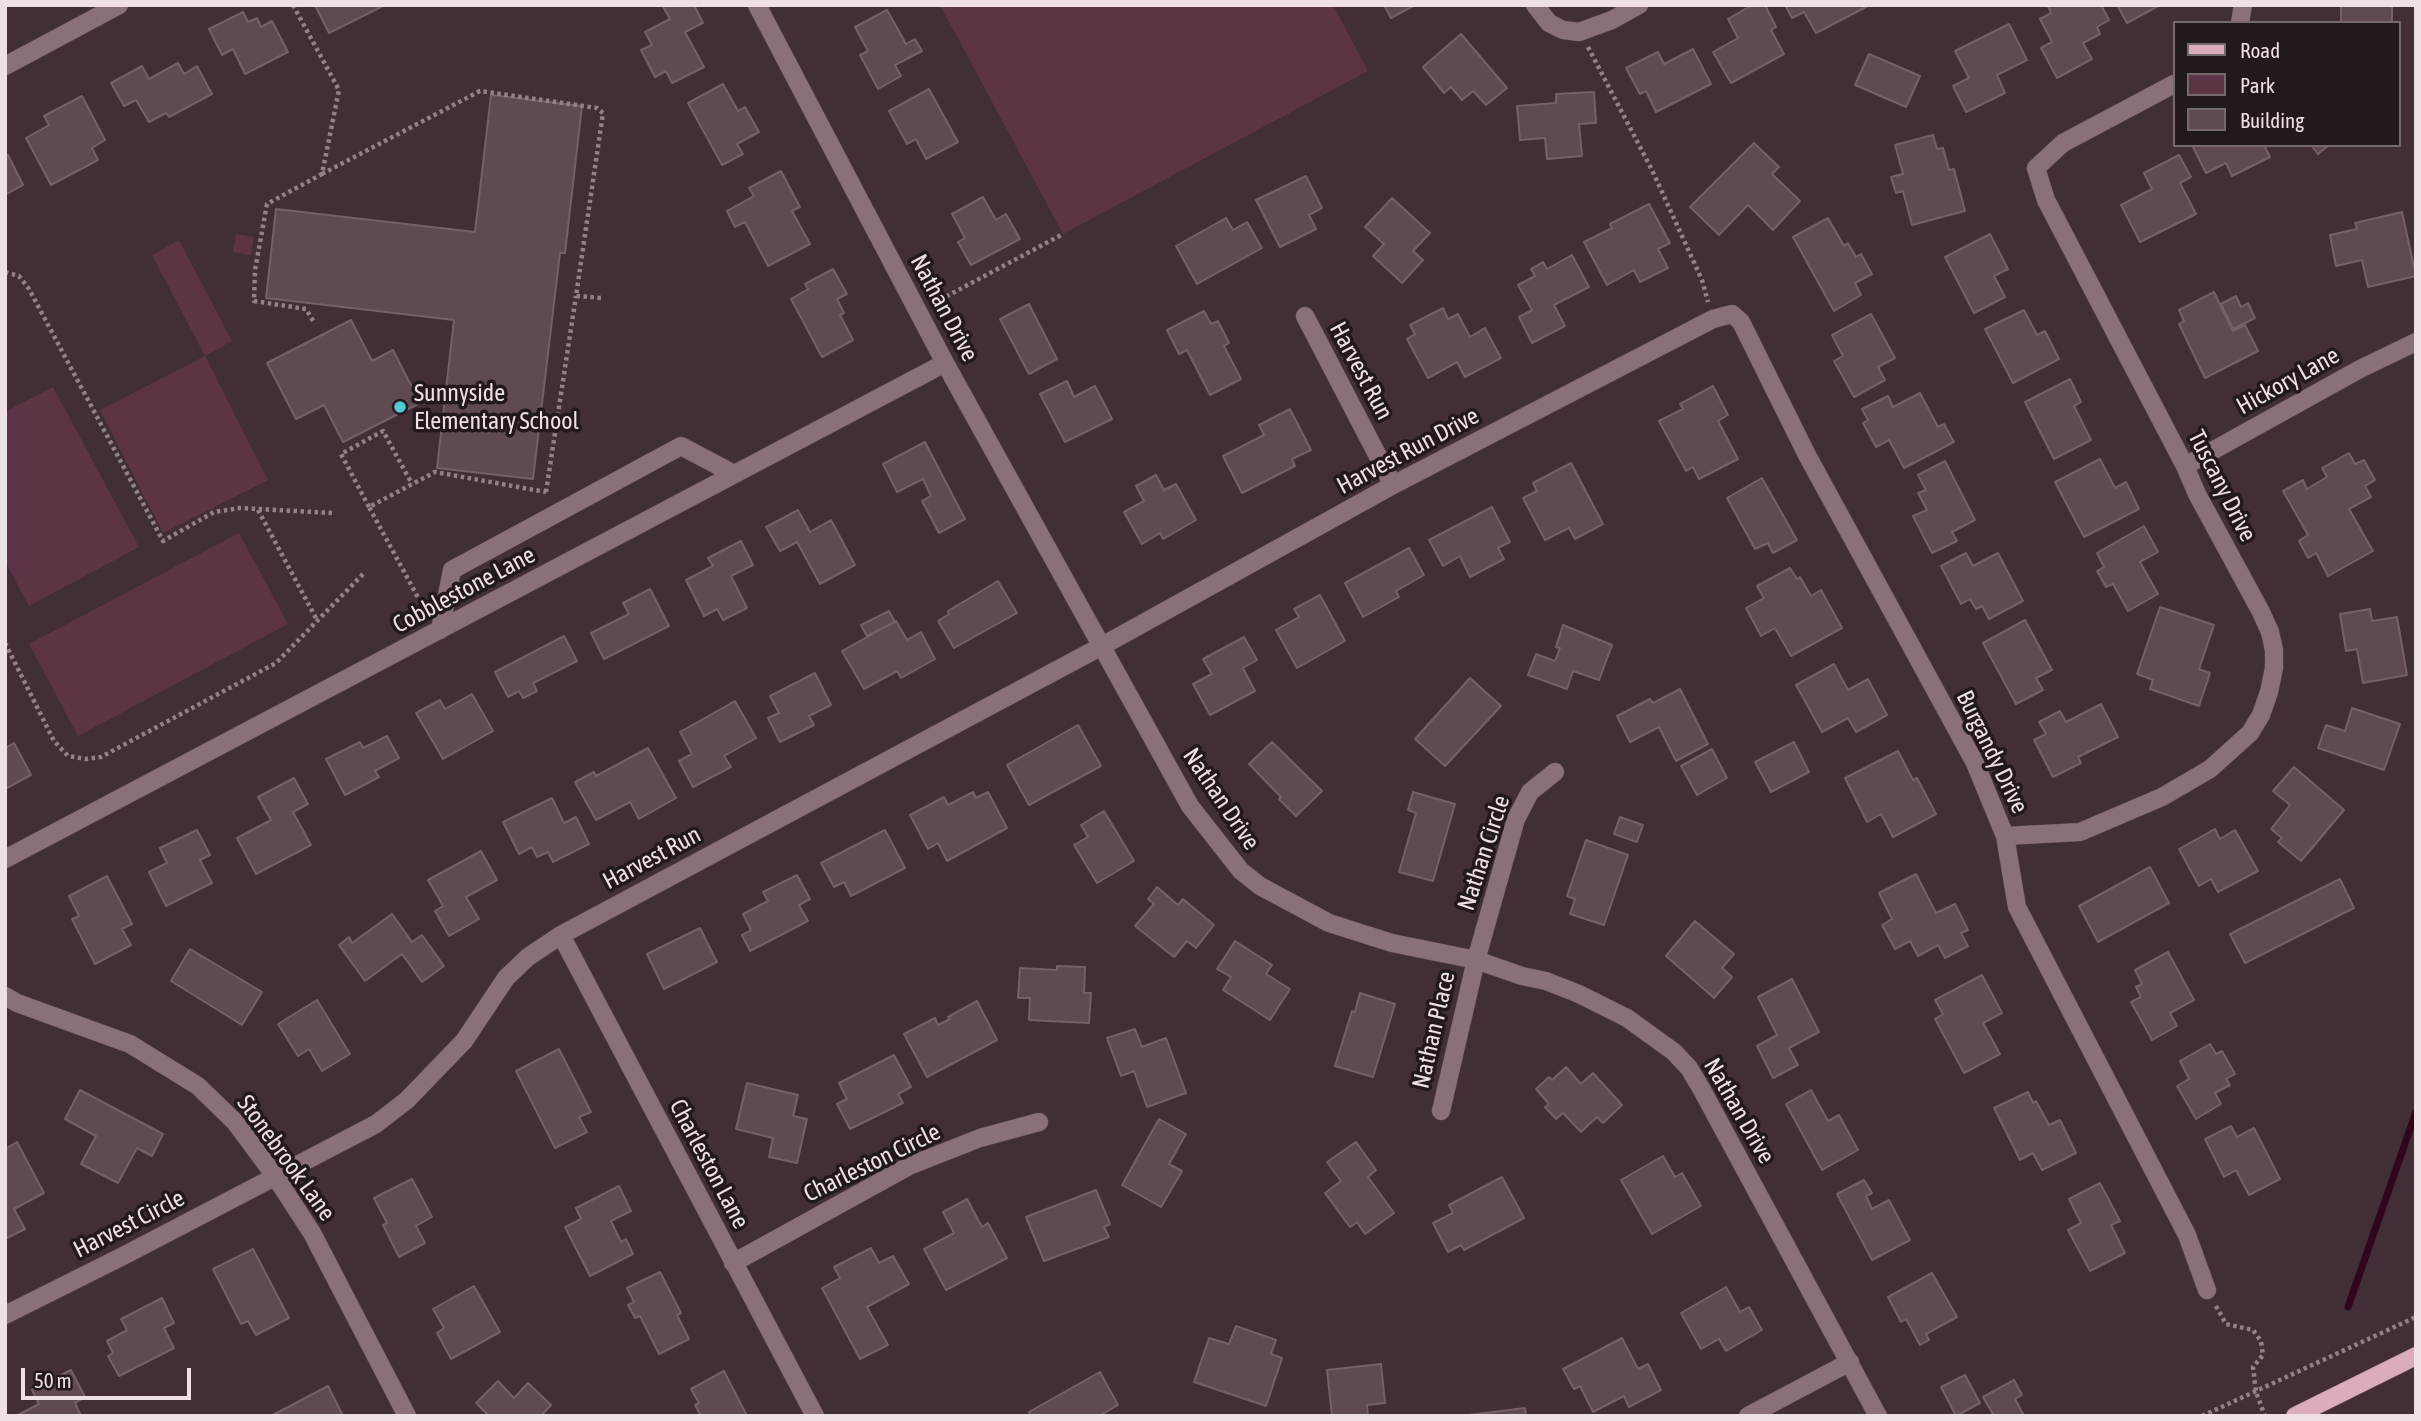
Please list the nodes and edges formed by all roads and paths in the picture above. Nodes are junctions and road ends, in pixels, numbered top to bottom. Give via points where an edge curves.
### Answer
1 (119, 5) edge
2 (293, 5) edge
3 (757, 5) edge
4 (1535, 5) edge
5 (1639, 5) edge
6 (1579, 32) junction
7 (5, 66) edge
8 (2172, 85) edge
9 (322, 174) junction
10 (1063, 234) dead end
11 (5, 272) edge
12 (576, 296) junction
13 (602, 298) dead end
14 (918, 312) junction
15 (1305, 316) dead end
16 (1713, 319) junction
17 (315, 324) dead end
18 (2416, 342) edge
19 (944, 363) junction
20 (2185, 466) junction
21 (734, 474) junction
22 (412, 484) junction
23 (1393, 485) junction
24 (546, 492) junction
25 (545, 502) dead end
26 (369, 507) junction
27 (257, 509) junction
28 (332, 513) dead end
29 (364, 573) dead end
30 (421, 603) dead end
31 (317, 620) junction
32 (440, 630) junction
33 (5, 643) edge
34 (1102, 646) junction
35 (1555, 772) dead end
36 (2005, 836) junction
37 (5, 859) edge
38 (561, 934) junction
39 (1476, 960) junction
40 (5, 996) edge
41 (1440, 1111) dead end
42 (1039, 1122) dead end
43 (275, 1175) junction
44 (733, 1263) junction
45 (2207, 1290) joint
46 (5, 1315) edge
47 (2416, 1317) edge
48 (2416, 1356) edge
49 (1850, 1362) junction
50 (2256, 1392) junction
51 (407, 1416) edge
52 (815, 1416) edge
53 (1748, 1416) edge
54 (1878, 1416) edge
55 (2202, 1416) edge
56 (2265, 1416) edge
57 (2295, 1416) edge

1 - 7 street
2 - 9 path via 339,90
3 - 14 street, Nathan Drive
4 - 6 street via 1549,23
5 - 6 street
6 - 16 path via 1657,182 1702,280
8 - 20 street, Tuscany Drive via 2063,144 2036,168 2046,200
9 - 12 path via 480,91 597,108 604,113
9 - 17 path via 268,204 255,270 254,301 306,309
10 - 14 path
11 - 27 path via 19,276 29,289 163,541 214,512
12 - 13 path
12 - 24 path
14 - 19 street, Nathan Drive
15 - 23 street, Harvest Run
16 - 23 street, Harvest Run Drive
16 - 36 street, Burgandy Drive via 1731,314 1741,322 1807,456 1975,763
18 - 20 street, Hickory Lane
19 - 21 street, Cobblestone Lane
19 - 34 street, Nathan Drive
20 - 36 street, Tuscany Drive via 2270,632 2274,668 2261,715 2250,733 2210,769 2162,797 2080,832
21 - 32 street, Cobblestone Lane
21 - 32 street via 681,446 452,570
22 - 24 path via 435,472
22 - 26 path
22 - 26 path via 383,431 341,454
23 - 34 street, Harvest Run Drive
24 - 25 path
26 - 30 path
27 - 28 path
27 - 31 path
29 - 31 path
31 - 33 path via 276,663 101,757 86,759 68,756 54,741
32 - 37 street, Cobblestone Lane
34 - 38 street, Harvest Run
34 - 39 street, Nathan Drive via 1190,806 1241,871 1329,923 1392,943
35 - 39 street, Nathan Circle via 1530,792 1516,820
36 - 45 street, Burgandy Drive via 2017,907 2187,1235
38 - 43 street, Harvest Run via 506,978 464,1041 407,1100 350,1139
38 - 44 street, Charleston Lane
39 - 41 street, Nathan Place
39 - 49 street, Nathan Drive via 1546,981 1627,1018 1689,1068
40 - 43 street, Stonebrook Lane via 130,1044 198,1086 235,1122
42 - 44 street, Charleston Circle via 980,1138 909,1166
43 - 46 street, Harvest Circle
43 - 51 street, Stonebrook Lane via 312,1233
44 - 52 street, Charleston Lane
45 - 50 path via 2226,1324 2253,1329 2261,1341 2263,1355 2253,1367
47 - 50 path
48 - 57 main road
49 - 53 street
49 - 54 street, Nathan Drive
50 - 55 path
50 - 56 path

